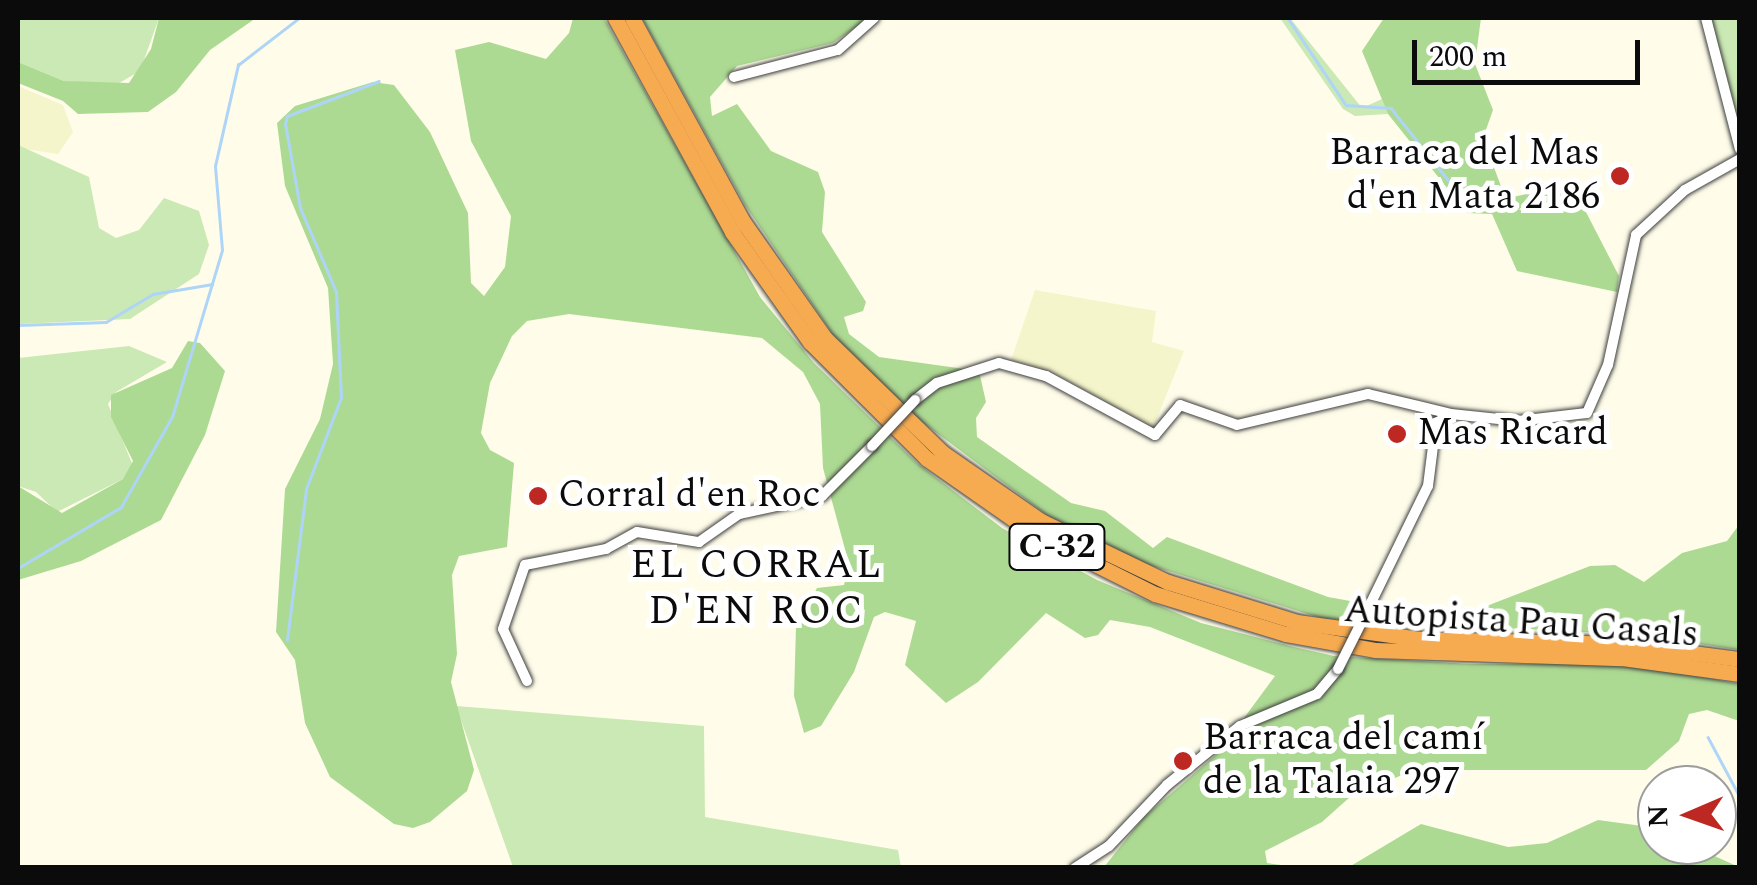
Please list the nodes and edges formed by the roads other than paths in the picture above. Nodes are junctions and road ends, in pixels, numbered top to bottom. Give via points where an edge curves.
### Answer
1 (615, 18) edge
2 (632, 18) edge
3 (874, 18) edge
4 (1706, 18) edge
5 (734, 76) dead end
6 (1740, 149) edge
7 (1740, 159) edge
8 (1451, 414) junction
9 (1740, 659) edge
10 (1740, 674) edge
11 (527, 681) dead end
12 (1074, 868) edge

1 - 10 highway, Autopista Pau Casals / C-32 via 732,232 810,342 927,459 1033,533 1155,594 1286,634 1375,650 1622,658
2 - 9 highway, Autopista Pau Casals / C-32 via 744,223 824,337 943,453 1054,529 1200,595 1297,622 1406,638 1624,644
3 - 5 street via 838,50
4 - 6 street
7 - 8 street via 1685,190 1636,235 1608,365 1587,412 1518,420
8 - 11 street, bridge via 1368,394 1237,425 1180,405 1155,434 1046,376 999,362 938,383 915,400 822,496 739,514 699,542 637,532 606,549 525,565 503,629
8 - 12 street, bridge via 1436,423 1428,486 1338,669 1316,694 1230,733 1109,846

